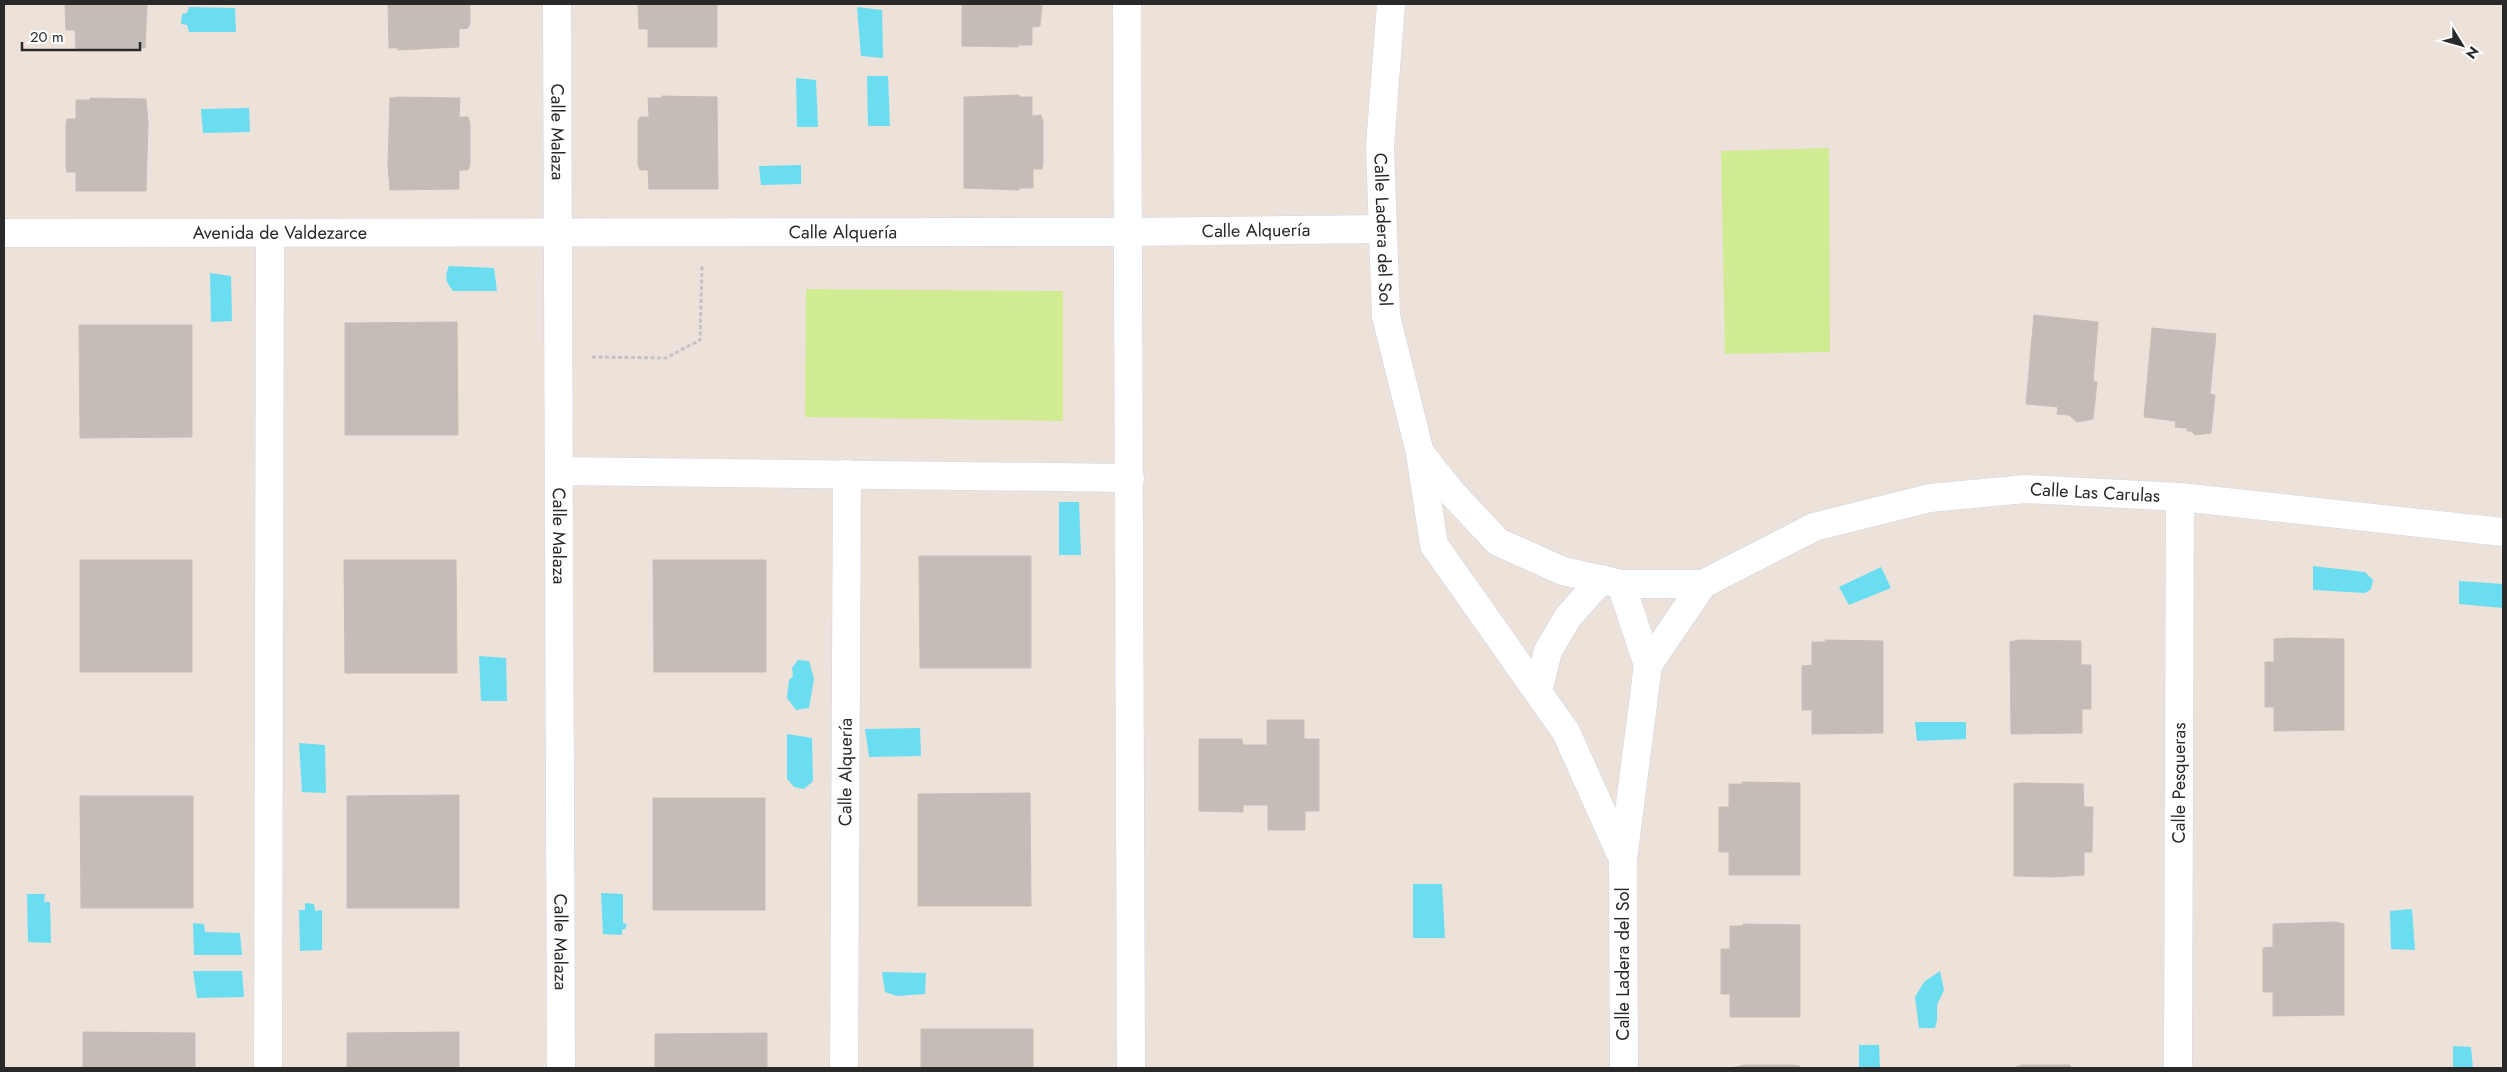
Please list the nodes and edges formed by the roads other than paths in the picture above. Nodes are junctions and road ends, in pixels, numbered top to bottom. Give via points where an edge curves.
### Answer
1 (557, 4) edge
2 (1128, 4) edge
3 (1391, 4) edge
4 (1383, 228) junction
5 (558, 231) junction
6 (270, 232) junction
7 (1129, 232) junction
8 (4, 233) edge
9 (1420, 453) junction
10 (559, 471) junction
11 (847, 474) junction
12 (1130, 478) junction
13 (2180, 497) junction
14 (2503, 532) edge
15 (1612, 581) junction
16 (1703, 584) junction
17 (1648, 665) junction
18 (1538, 692) junction
19 (1623, 859) junction
20 (268, 1068) edge
21 (561, 1068) edge
22 (844, 1068) edge
23 (1131, 1068) edge
24 (1624, 1068) edge
25 (2178, 1068) edge

1 - 5 street, Calle Malaza
2 - 7 street
3 - 4 street, Calle Ladera del Sol via 1380,146
4 - 7 street, Calle Alquería
4 - 9 street, Calle Ladera del Sol via 1386,316
5 - 6 street, Avenida de Valdezarce
5 - 7 street, Calle Alquería
5 - 10 street, Calle Malaza
6 - 8 street, Avenida de Valdezarce
6 - 20 street
7 - 12 street
9 - 15 street, Calle Ladera del Sol via 1498,542 1562,571
9 - 18 street, Calle Ladera del Sol via 1434,545
10 - 11 street
10 - 21 street, Calle Malaza
11 - 12 street
11 - 22 street, Calle Alquería
12 - 23 street
13 - 14 street, Calle Las Carulas
13 - 16 street, Calle Las Carulas via 2026,489 1930,498 1814,526
13 - 25 street, Calle Pesqueras
15 - 16 street, Calle Ladera del Sol
15 - 17 street, Calle Ladera del Sol
15 - 18 street via 1568,617 1548,651
16 - 17 street, Calle Ladera del Sol
17 - 19 street, Calle Ladera del Sol
18 - 19 street, Calle Ladera del Sol via 1566,732
19 - 24 street, Calle Ladera del Sol

